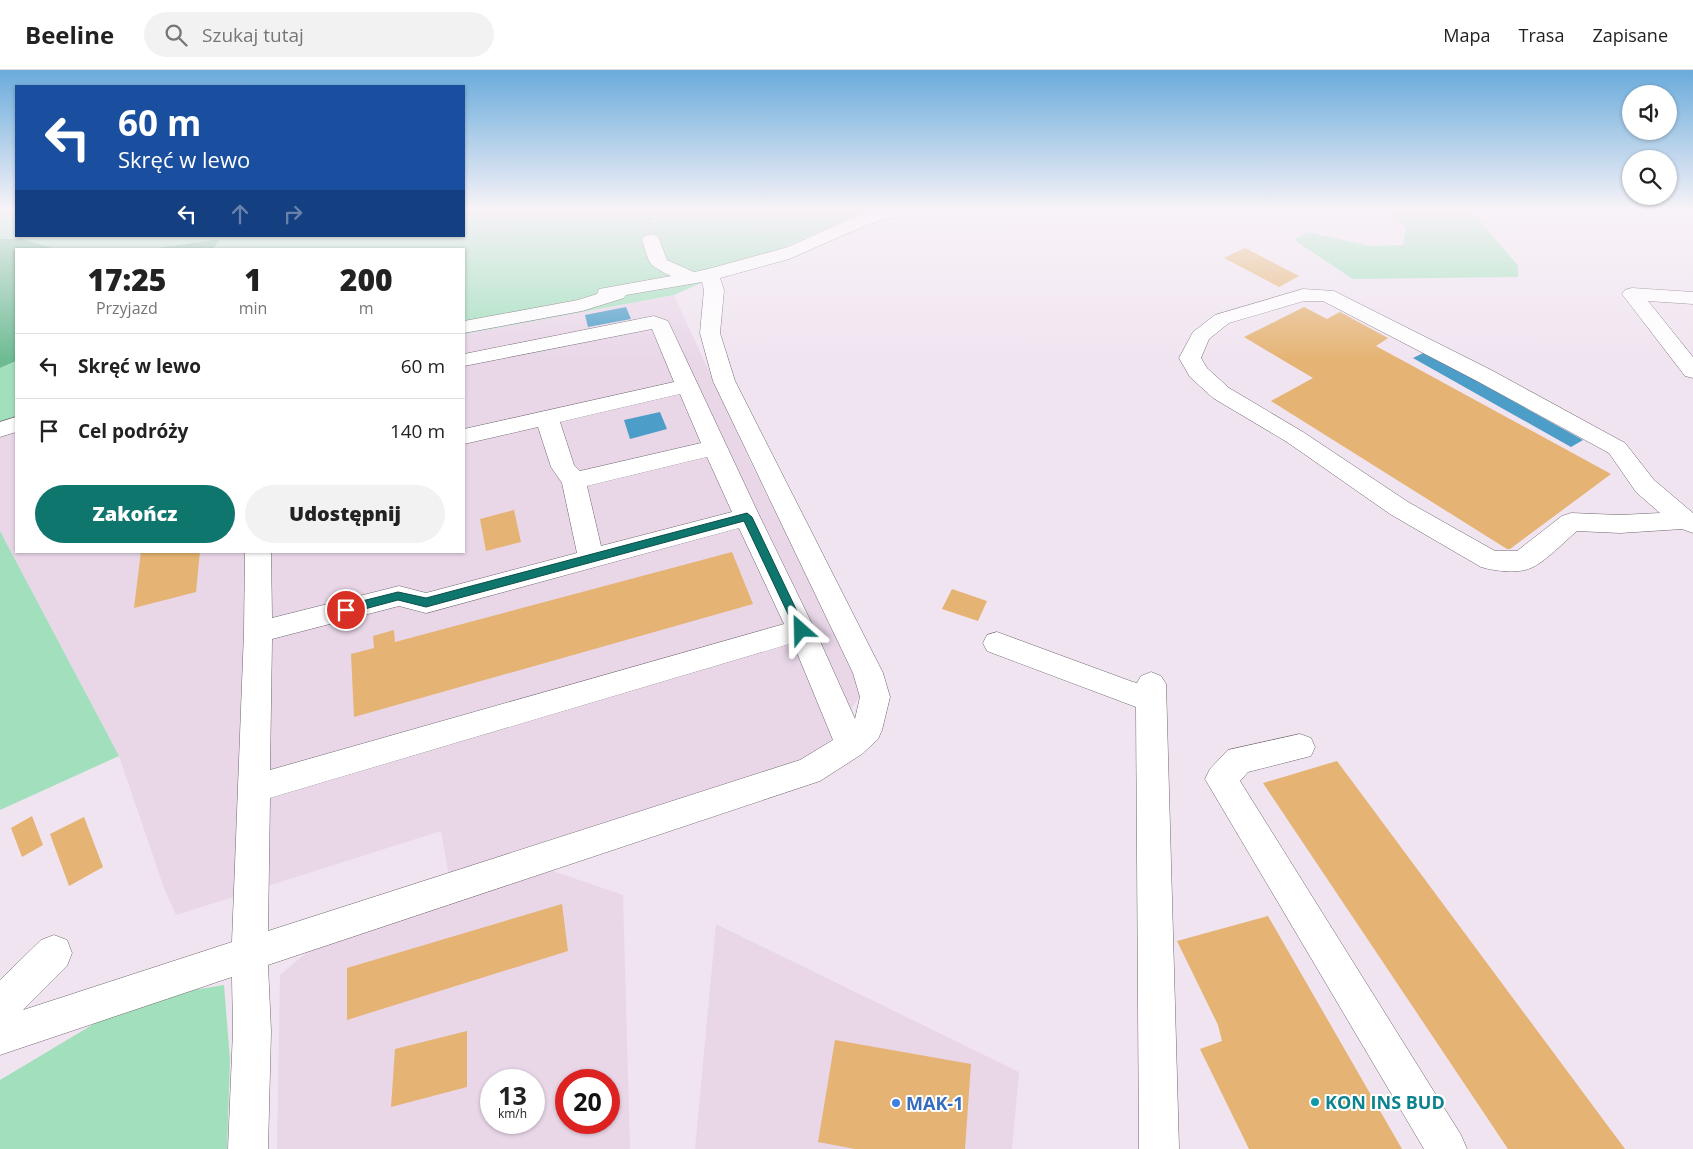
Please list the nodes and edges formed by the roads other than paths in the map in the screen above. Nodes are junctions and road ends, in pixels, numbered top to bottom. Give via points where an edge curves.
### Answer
1 (658, 260) edge
2 (763, 260) edge
3 (700, 276) junction
4 (1693, 298) edge
5 (465, 327) edge
6 (465, 360) edge
7 (1693, 370) edge
8 (687, 386) junction
9 (548, 418) junction
10 (15, 424) edge
11 (0, 430) edge
12 (465, 436) edge
13 (715, 447) junction
14 (574, 481) junction
15 (747, 517) junction
16 (1689, 522) edge
17 (258, 553) edge
18 (591, 558) junction
19 (801, 630) junction
20 (258, 632) junction
21 (997, 643) dead end
22 (851, 745) junction
23 (1300, 747) dead end
24 (254, 789) junction
25 (250, 952) junction
26 (54, 953) dead end
27 (0, 1006) edge
28 (0, 1036) edge
29 (248, 1149) edge
30 (1159, 1149) edge
31 (1447, 1149) edge

1 - 3 street
2 - 3 street
3 - 5 street via 611,292 617,294 582,305
3 - 22 street via 714,290 710,333 724,381 868,672 875,697 867,730
4 - 7 street via 1632,294
6 - 8 street via 654,322 661,325
8 - 9 street
8 - 13 street
9 - 12 street
9 - 14 street via 563,467
10 - 11 street
13 - 14 street
13 - 15 street
14 - 18 street
15 - 18 street
15 - 19 street
16 - 16 street via 1645,486 1617,448 1327,295 1303,296 1222,319 1200,336 1190,358 1198,372 1221,393 1295,437 1399,508 1490,560 1523,561 1571,522
17 - 20 street
18 - 20 street via 426,603 398,596
19 - 22 street
19 - 24 street
20 - 24 street
21 - 30 street via 1132,694 1151,690
22 - 25 street via 809,771
23 - 31 street via 1239,760 1221,779
24 - 25 street
25 - 28 street
25 - 29 street via 252,1031
26 - 27 street

